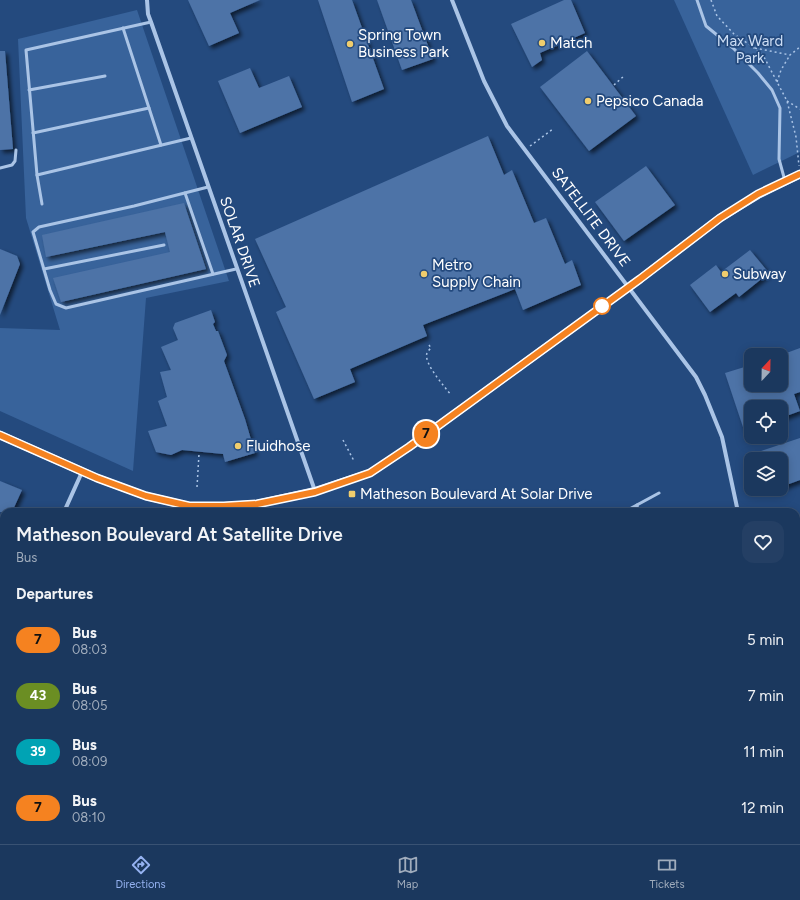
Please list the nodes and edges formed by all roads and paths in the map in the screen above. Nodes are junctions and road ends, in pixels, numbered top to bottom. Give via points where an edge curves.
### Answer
1 (147, 0) edge
2 (452, 0) edge
3 (696, 0) edge
4 (151, 22) junction
5 (123, 28) junction
6 (800, 46) edge
7 (753, 47) dead end
8 (790, 55) junction
9 (105, 76) dead end
10 (624, 76) dead end
11 (777, 82) dead end
12 (614, 84) dead end
13 (29, 90) junction
14 (787, 101) dead end
15 (150, 108) junction
16 (800, 109) edge
17 (553, 129) dead end
18 (33, 133) junction
19 (191, 138) junction
20 (162, 145) junction
21 (16, 150) dead end
22 (525, 150) junction
23 (800, 150) edge
24 (798, 153) dead end
25 (0, 168) edge
26 (800, 174) edge
27 (37, 175) junction
28 (785, 181) junction
29 (208, 187) junction
30 (186, 193) junction
31 (42, 204) dead end
32 (164, 245) dead end
33 (44, 269) junction
34 (236, 269) junction
35 (213, 274) junction
36 (628, 287) junction
37 (429, 345) dead end
38 (451, 395) dead end
39 (0, 435) edge
40 (343, 440) dead end
41 (199, 454) dead end
42 (354, 461) dead end
43 (82, 472) junction
44 (197, 487) dead end
45 (315, 492) junction
46 (659, 493) dead end
47 (637, 505) junction
48 (66, 508) edge
49 (188, 508) edge
50 (203, 508) edge
51 (631, 508) edge
52 (637, 508) edge
53 (737, 508) edge

1 - 4 street, SOLAR DRIVE
2 - 22 street, SATELLITE DRIVE via 499,112
3 - 28 lane via 706,26 733,48 772,90 780,108 779,160
4 - 5 lane
4 - 19 street, SOLAR DRIVE
5 - 13 lane via 26,50
5 - 15 lane
6 - 8 path
7 - 8 path
8 - 11 path
9 - 13 lane
10 - 12 path
13 - 18 lane
14 - 16 path
15 - 18 lane
15 - 20 lane
17 - 22 path
18 - 27 lane
19 - 20 lane
19 - 29 street, SOLAR DRIVE
20 - 27 lane
21 - 25 lane via 12,165
22 - 36 street, SATELLITE DRIVE
23 - 24 path
26 - 28 street
27 - 31 lane
28 - 36 street via 758,194 720,218
29 - 30 lane
29 - 34 street, SOLAR DRIVE
30 - 33 lane via 39,227 34,232
30 - 35 lane
32 - 33 lane
33 - 35 lane via 56,304 66,308
34 - 35 lane
34 - 45 street, SOLAR DRIVE
36 - 45 street via 370,473
36 - 53 street, SATELLITE DRIVE via 696,377 705,395 722,437
37 - 38 path via 431,348 426,354 426,359
39 - 43 street
40 - 42 path
41 - 44 path
43 - 48 street
43 - 49 street via 146,496
45 - 50 street via 257,504
46 - 47 lane
47 - 51 lane
47 - 52 lane

